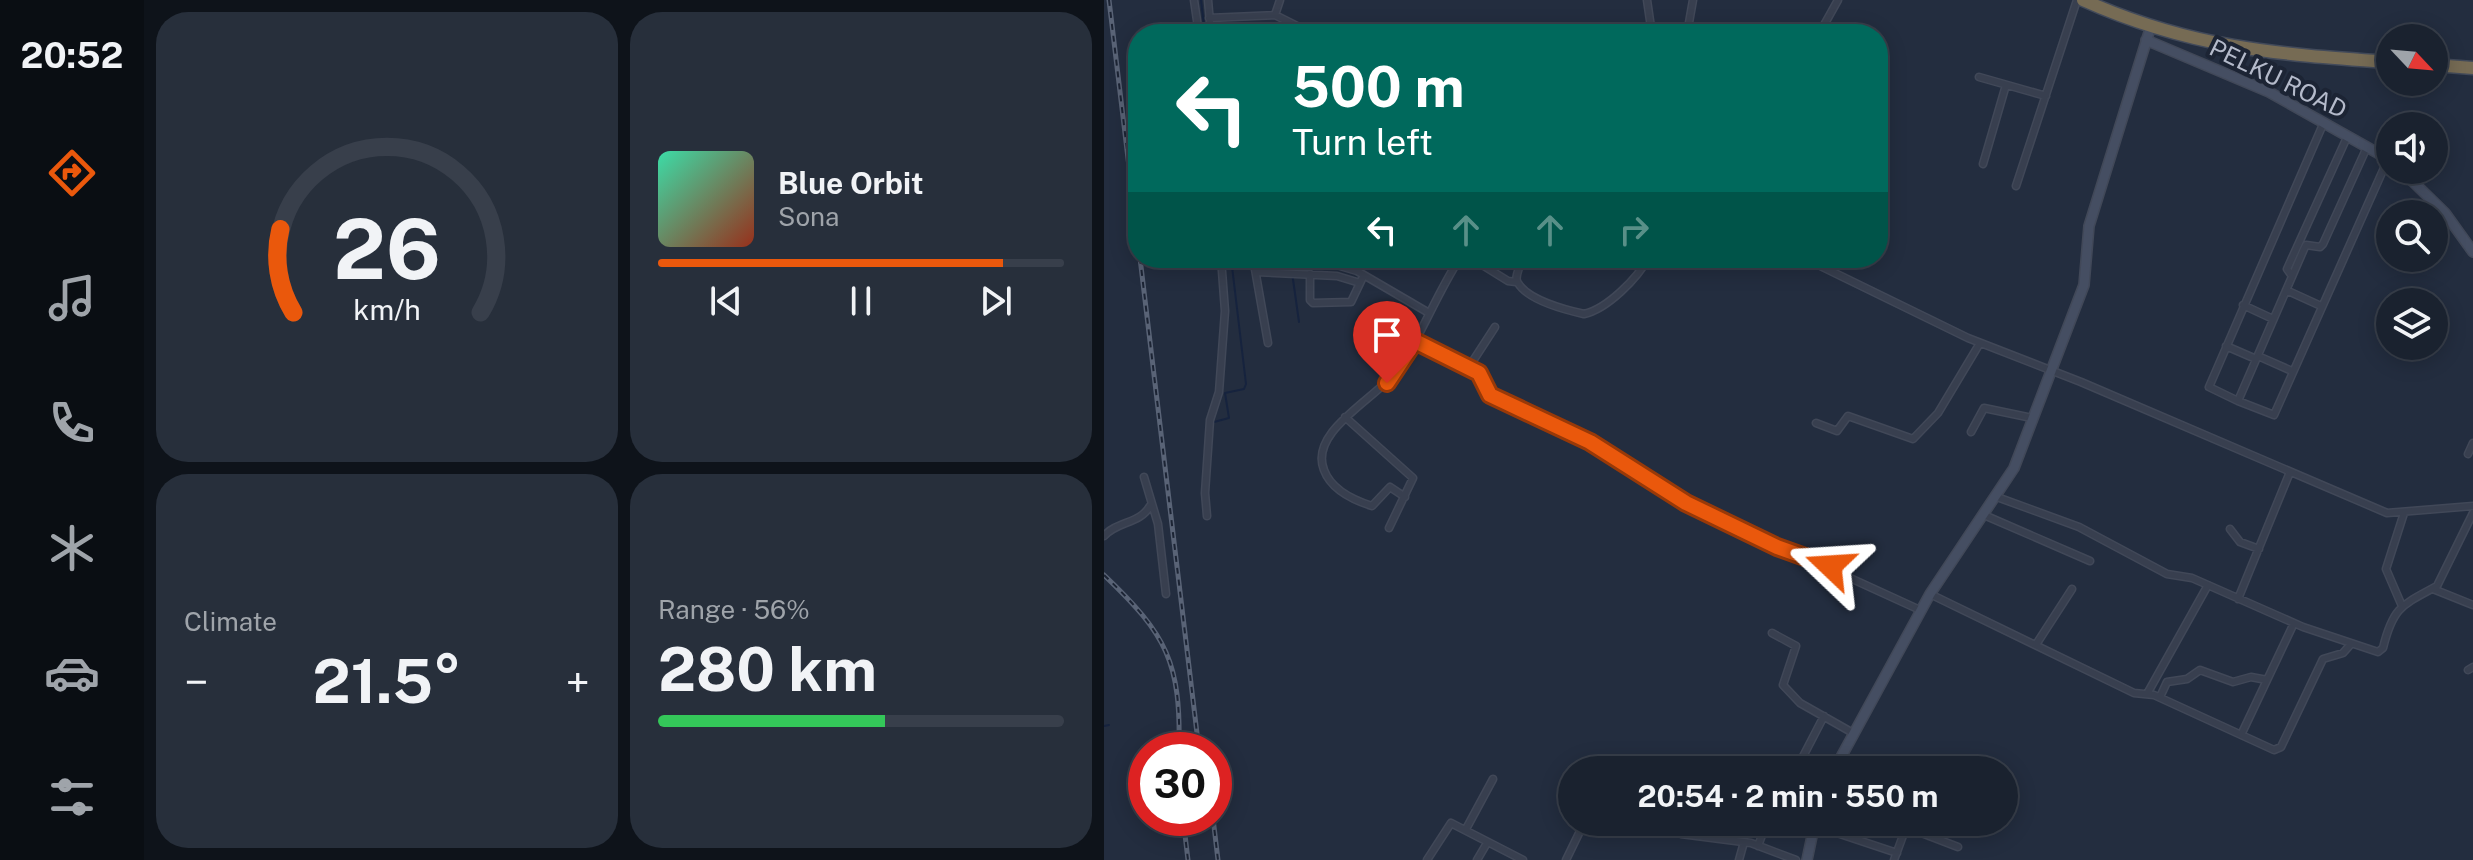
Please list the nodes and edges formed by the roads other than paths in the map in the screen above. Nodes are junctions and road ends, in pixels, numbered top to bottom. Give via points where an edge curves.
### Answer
1 (1194, 0) edge
2 (1208, 0) edge
3 (1280, 0) edge
4 (1647, 0) edge
5 (1693, 0) edge
6 (1838, 0) edge
7 (2077, 0) edge
8 (2083, 0) edge
9 (1275, 15) junction
10 (1209, 18) junction
11 (1198, 24) edge
12 (1210, 24) edge
13 (1293, 24) edge
14 (1651, 24) edge
15 (1689, 24) edge
16 (1825, 24) edge
17 (2148, 34) junction
18 (2376, 61) edge
19 (2448, 66) edge
20 (2473, 68) edge
21 (1979, 77) dead end
22 (2006, 85) junction
23 (2046, 96) junction
24 (2324, 122) junction
25 (2348, 135) junction
26 (2367, 147) junction
27 (2376, 152) edge
28 (1983, 164) dead end
29 (2378, 184) edge
30 (2415, 184) edge
31 (2016, 186) dead end
32 (2473, 252) edge
33 (1222, 268) edge
34 (1255, 268) edge
35 (1349, 268) edge
36 (1454, 268) edge
37 (1487, 268) edge
38 (1519, 268) edge
39 (1642, 268) edge
40 (1825, 268) edge
41 (1256, 272) junction
42 (1310, 274) junction
43 (2292, 276) junction
44 (1362, 279) junction
45 (1516, 282) junction
46 (2286, 290) junction
47 (2243, 305) junction
48 (2321, 306) junction
49 (1429, 313) junction
50 (2273, 319) junction
51 (1495, 327) dead end
52 (1415, 341) junction
53 (1268, 343) dead end
54 (1980, 343) junction
55 (2226, 346) junction
56 (2257, 357) junction
57 (1469, 367) junction
58 (2051, 370) junction
59 (2292, 371) junction
60 (2238, 401) junction
61 (1345, 417) junction
62 (2032, 418) junction
63 (1816, 423) dead end
64 (1971, 432) dead end
65 (2473, 443) edge
66 (2468, 454) dead end
67 (2290, 472) junction
68 (1144, 477) dead end
69 (1405, 497) junction
70 (1997, 497) junction
71 (1150, 506) junction
72 (2473, 506) edge
73 (2404, 513) junction
74 (1984, 515) junction
75 (2472, 515) edge
76 (1207, 516) dead end
77 (1389, 528) dead end
78 (2230, 529) dead end
79 (1104, 536) edge
80 (2259, 549) junction
81 (2090, 561) dead end
82 (2208, 585) junction
83 (2072, 589) dead end
84 (2433, 589) junction
85 (1166, 594) dead end
86 (1930, 594) junction
87 (2238, 599) junction
88 (2473, 605) edge
89 (2402, 606) junction
90 (1920, 610) junction
91 (2294, 623) junction
92 (1772, 633) dead end
93 (2037, 643) junction
94 (2351, 644) junction
95 (2267, 680) junction
96 (2147, 694) junction
97 (2160, 697) junction
98 (1824, 716) junction
99 (1853, 733) junction
100 (2241, 735) junction
101 (1803, 756) edge
102 (1841, 756) edge
103 (1493, 779) dead end
104 (1466, 829) junction
105 (1578, 836) edge
106 (1697, 836) edge
107 (1762, 836) edge
108 (1812, 836) edge
109 (1845, 836) edge
110 (1903, 836) edge
111 (1929, 836) edge
112 (1744, 842) junction
113 (1487, 843) junction
114 (1758, 846) junction
115 (1958, 847) dead end
116 (1896, 856) edge
117 (1427, 860) edge
118 (1477, 860) edge
119 (1523, 860) edge
120 (1566, 860) edge
121 (1739, 860) edge
122 (1796, 860) edge
123 (1807, 860) edge

1 - 11 street
2 - 10 street
3 - 9 street
4 - 14 street
5 - 15 street
6 - 16 street
7 - 23 street
8 - 17 highway
9 - 10 street
9 - 13 street
10 - 12 street
17 - 18 highway via 2246,50
17 - 24 street, PELKU ROAD
17 - 58 street via 2089,226 2084,285
19 - 20 highway
21 - 22 street
22 - 23 street
22 - 28 street
23 - 31 street
24 - 25 street, PELKU ROAD
24 - 47 street
25 - 26 street, PELKU ROAD
25 - 43 street via 2287,269
26 - 27 street, PELKU ROAD
26 - 43 street via 2323,244 2306,245
29 - 48 street
30 - 32 street
33 - 76 street via 1225,311 1219,392 1210,420
34 - 41 street
35 - 44 street
36 - 49 street
37 - 45 street
38 - 45 street
39 - 45 street via 1587,314 1554,307
40 - 54 street
41 - 42 street
41 - 53 street
42 - 44 street
42 - 44 street via 1313,303 1349,304
43 - 46 street
44 - 49 street
46 - 48 street
46 - 50 street
47 - 50 street
47 - 55 street
48 - 59 street
49 - 52 street
50 - 56 street
51 - 57 street
52 - 57 street
52 - 61 street via 1387,383
54 - 58 street
54 - 63 street via 1938,413 1913,439 1848,416 1837,431
55 - 56 street
55 - 60 street via 2208,386
56 - 59 street
56 - 60 street
57 - 90 street via 1483,376 1490,395 1590,442 1686,503
58 - 62 street
58 - 67 street
59 - 60 street via 2274,415
61 - 69 street via 1413,478
61 - 69 street via 1323,445 1328,479 1372,506 1390,487
62 - 64 street via 1984,408
62 - 70 street
65 - 66 street
67 - 73 street via 2387,513
67 - 80 street
68 - 71 street
69 - 77 street
70 - 74 street
70 - 82 street via 2079,527 2167,574
71 - 79 street via 1143,516
71 - 85 street via 1158,524
72 - 73 street
73 - 89 street via 2386,569
74 - 81 street
74 - 86 street
75 - 84 street
78 - 80 street via 2240,542
80 - 87 street
82 - 87 street
82 - 96 street
83 - 93 street
84 - 88 street
84 - 89 street
86 - 90 street
86 - 93 street
87 - 91 street
89 - 94 street via 2386,629 2380,652
90 - 99 street
91 - 94 street
91 - 95 street
92 - 98 street via 1796,646 1783,685 1800,703
93 - 96 street via 2134,693
94 - 100 street via 2320,663 2281,747 2274,750
95 - 97 street via 2233,682 2200,670 2182,681 2167,682
95 - 100 street
96 - 97 street
97 - 100 street
98 - 99 street
98 - 101 street
99 - 102 street
103 - 104 street
104 - 113 street
104 - 117 street via 1448,825
105 - 120 street
106 - 112 street
107 - 114 street
108 - 123 street
109 - 116 street
110 - 116 street
111 - 115 street
112 - 114 street
112 - 121 street
113 - 118 street
113 - 119 street
114 - 122 street

